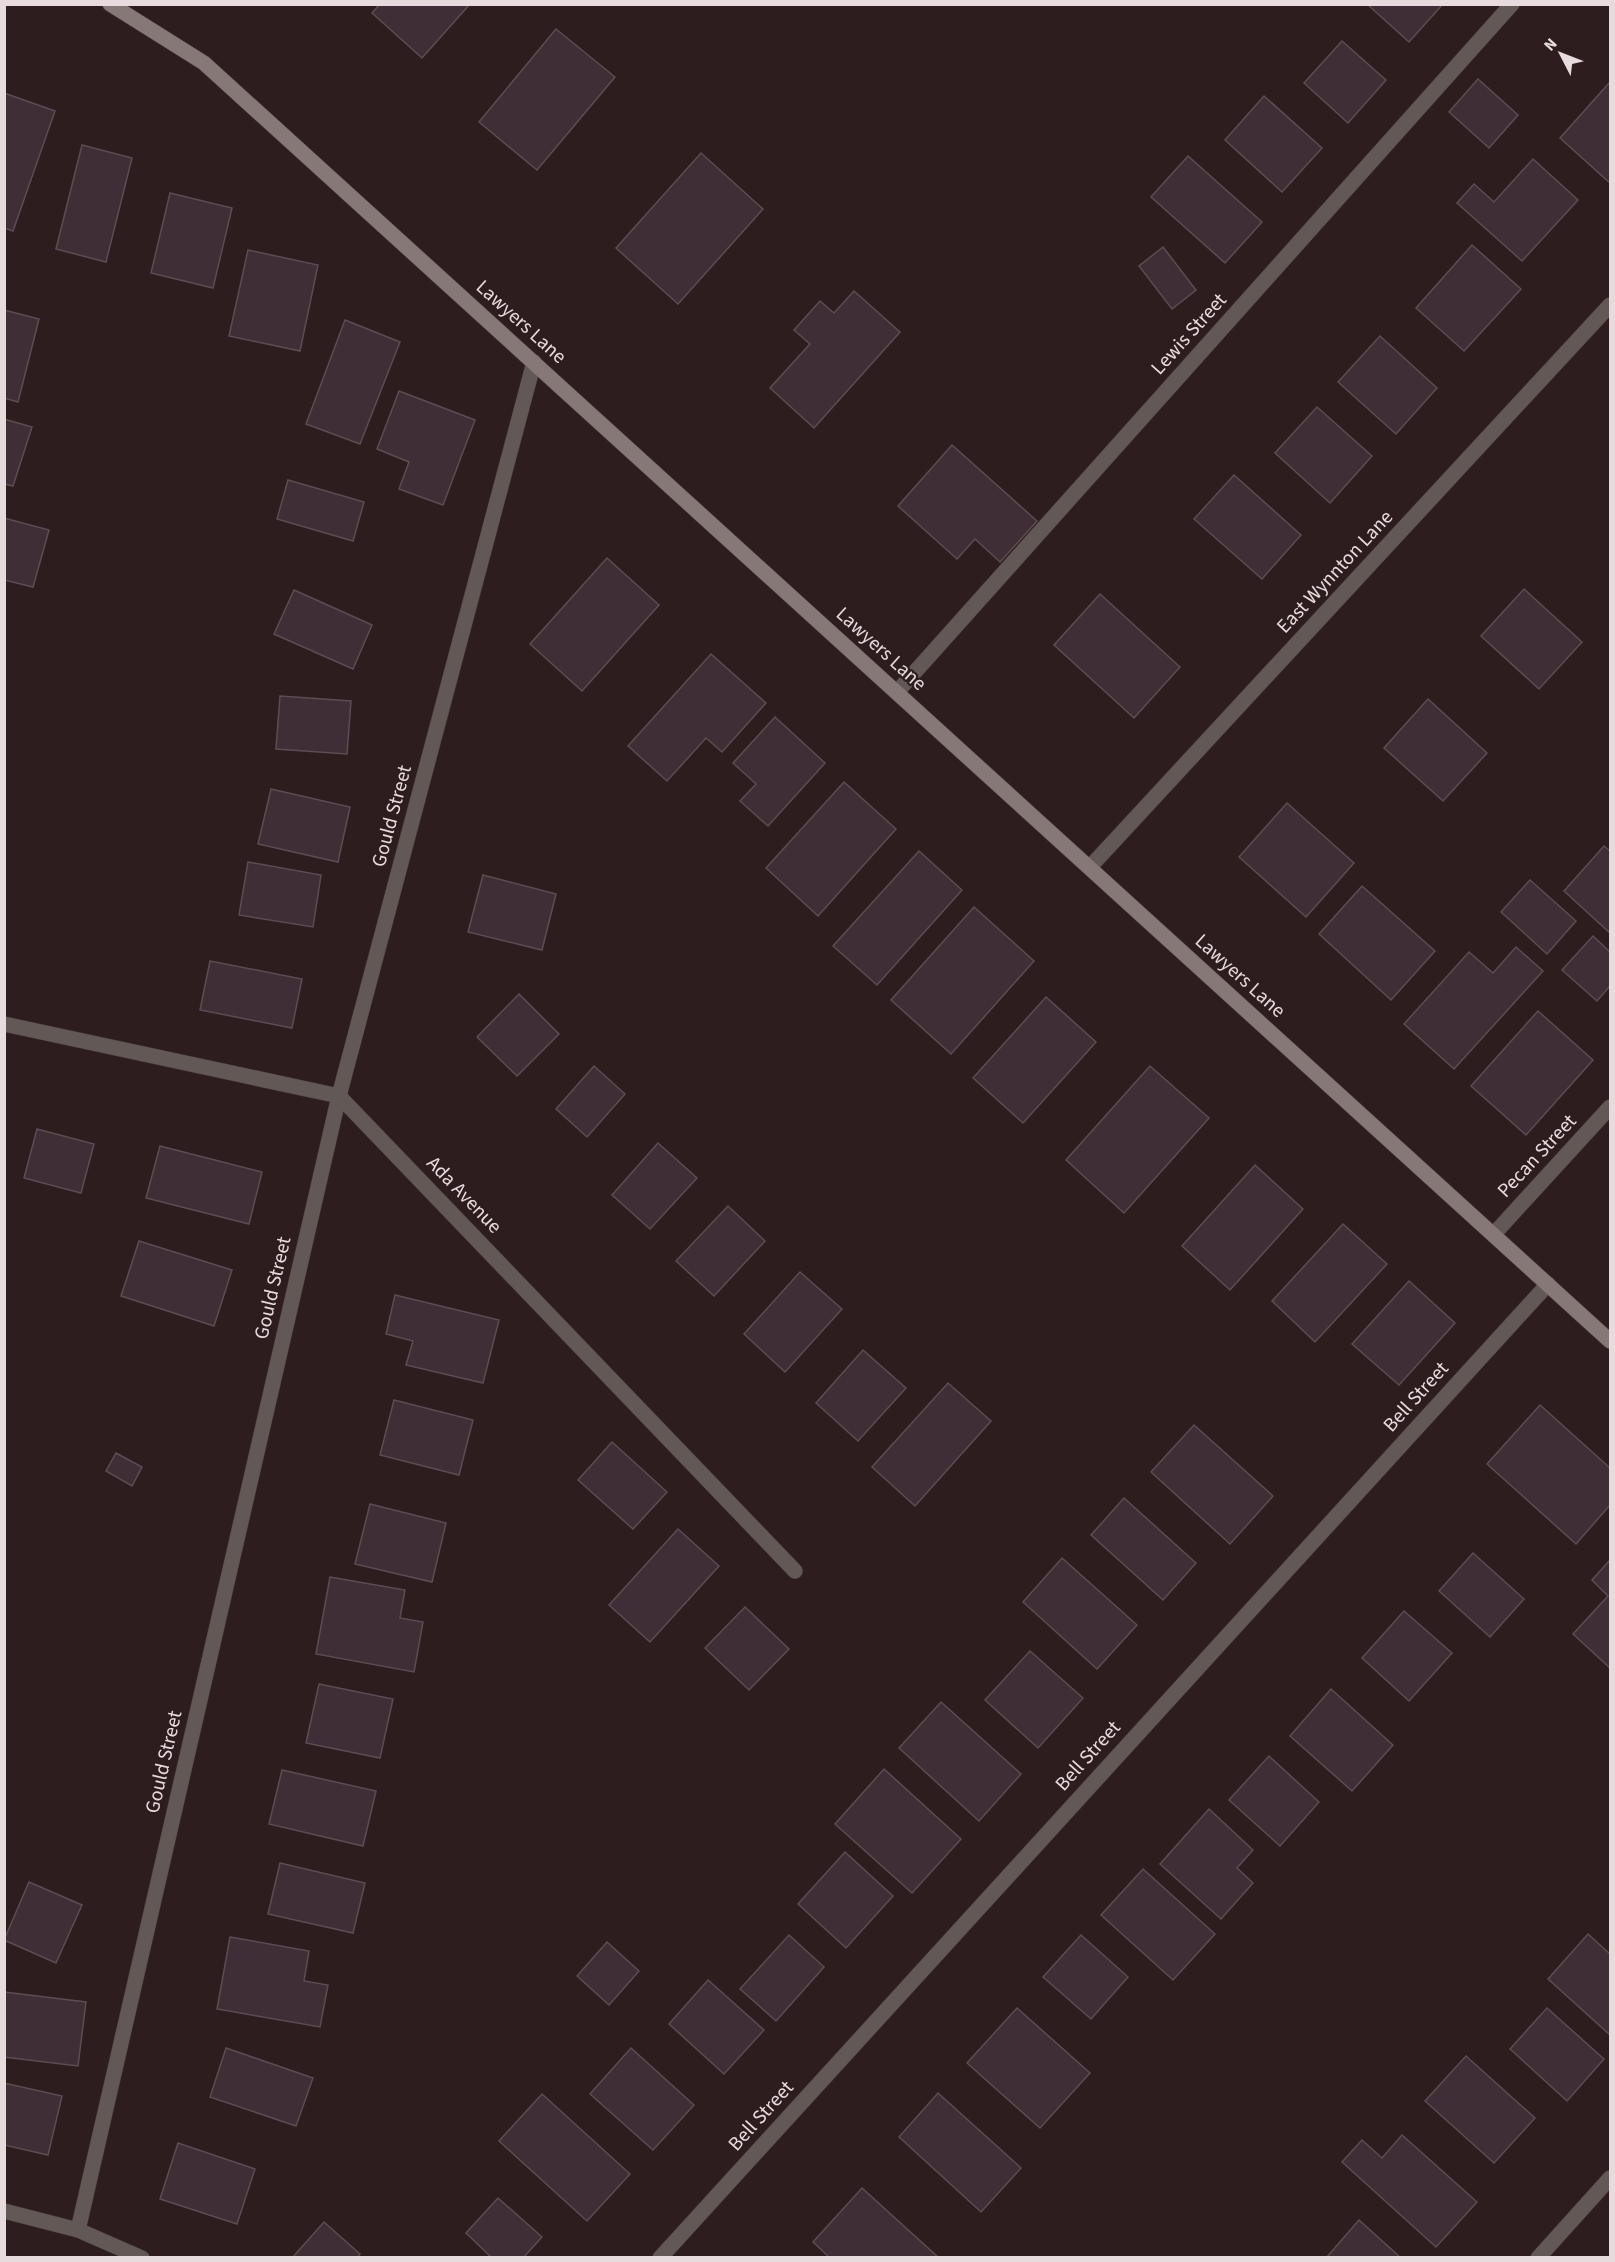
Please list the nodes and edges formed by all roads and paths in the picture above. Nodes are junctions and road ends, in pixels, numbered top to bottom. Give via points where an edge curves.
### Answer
1 (110, 4) edge
2 (1512, 4) edge
3 (1611, 305) edge
4 (534, 362) junction
5 (897, 693) junction
6 (1090, 867) junction
7 (4, 1024) edge
8 (339, 1096) junction
9 (1611, 1107) edge
10 (1494, 1234) junction
11 (1548, 1284) junction
12 (1611, 1341) edge
13 (795, 1571) dead end
14 (1611, 2178) edge
15 (4, 2211) edge
16 (78, 2230) junction
17 (141, 2258) edge
18 (660, 2258) edge
19 (1538, 2258) edge

1 - 4 street, Lawyers Lane via 204,63
2 - 5 street, Lewis Street
3 - 6 street, East Wynnton Lane
4 - 5 street, Lawyers Lane
4 - 8 street, Gould Street
5 - 6 street, Lawyers Lane
6 - 10 street, Lawyers Lane
7 - 8 street
8 - 13 street, Ada Avenue
8 - 16 street, Gould Street
9 - 10 street, Pecan Street
10 - 11 street, Lawyers Lane
11 - 12 street, Lawyers Lane
11 - 18 street, Bell Street
14 - 19 street
15 - 16 street
16 - 17 street

